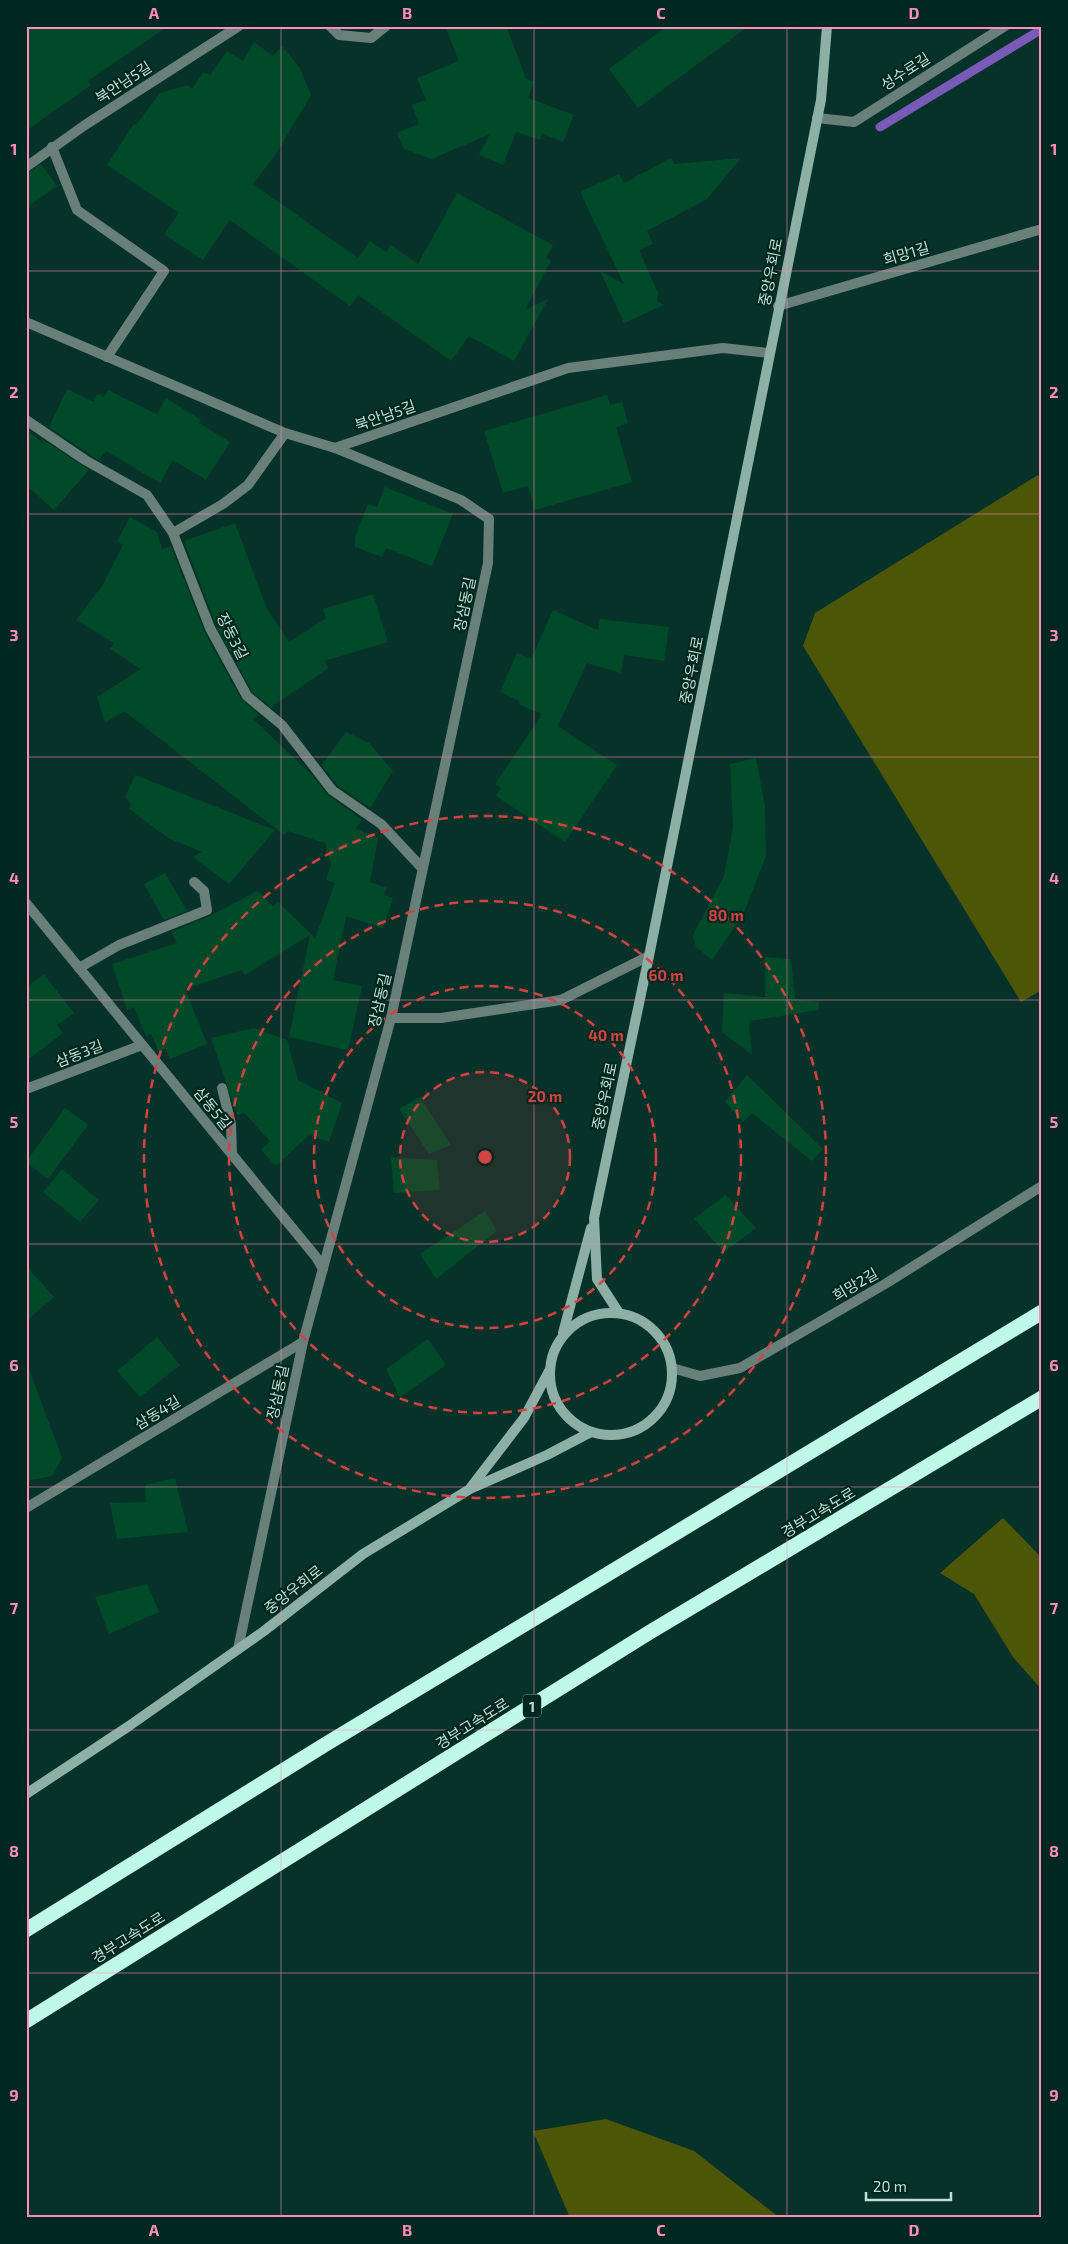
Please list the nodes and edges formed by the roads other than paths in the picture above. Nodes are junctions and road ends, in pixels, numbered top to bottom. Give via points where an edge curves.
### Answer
1 (239, 26) edge
2 (330, 26) edge
3 (386, 26) edge
4 (827, 26) edge
5 (1005, 26) edge
6 (817, 118) junction
7 (52, 147) junction
8 (26, 167) edge
9 (1042, 229) edge
10 (778, 306) junction
11 (26, 322) edge
12 (769, 353) junction
13 (106, 357) junction
14 (26, 420) edge
15 (285, 434) junction
16 (335, 448) junction
17 (173, 533) junction
18 (422, 868) junction
19 (194, 882) dead end
20 (26, 903) edge
21 (649, 956) junction
22 (79, 968) junction
23 (391, 1018) junction
24 (142, 1045) junction
25 (222, 1088) dead end
26 (26, 1089) edge
27 (232, 1154) junction
28 (1042, 1186) edge
29 (594, 1218) junction
30 (323, 1269) junction
31 (619, 1312) junction
32 (1042, 1312) edge
33 (564, 1333) junction
34 (303, 1342) junction
35 (672, 1368) junction
36 (549, 1370) junction
37 (1042, 1398) edge
38 (591, 1432) junction
39 (470, 1489) junction
40 (26, 1508) edge
41 (238, 1649) junction
42 (26, 1794) edge
43 (26, 1930) edge
44 (26, 2021) edge

1 - 7 street, 북안남5길
2 - 3 street via 339,36 372,38
4 - 6 main road, 중앙우회로
5 - 6 street, 성수로길 via 854,122
6 - 10 main road, 중앙우회로
7 - 8 street, 북안남5길
7 - 13 street via 77,210 164,271
9 - 10 street, 희망1길
10 - 12 main road, 중앙우회로
11 - 13 street
12 - 16 street, 북안남5길 via 722,348 568,368
12 - 21 main road, 중앙우회로
13 - 15 street
14 - 17 street, 장동3길 via 84,460 147,496
15 - 16 street
15 - 17 street via 248,485 223,504
16 - 18 street, 장삼동길 via 461,500 489,519 488,563
17 - 18 street, 장동3길 via 210,628 247,696 282,725 332,790 381,824
18 - 23 street, 장삼동길
19 - 22 street via 204,891 207,910 119,945
20 - 22 street, 삼동5길
21 - 23 street via 561,1000 441,1018
21 - 29 main road, 중앙우회로
22 - 24 street, 삼동5길
23 - 30 street, 장삼동길
24 - 26 street, 삼동3길
24 - 27 street, 삼동5길
25 - 27 street via 231,1124
27 - 30 street, 삼동5길
28 - 35 street, 희망2길 via 885,1284 740,1368 700,1376
29 - 31 main road, 중앙우회로 via 597,1279
29 - 33 main road
30 - 34 street, 장삼동길
31 - 33 main road via 598,1313 579,1320
31 - 35 main road via 639,1319 655,1331 666,1348
32 - 43 highway via 326,1744
33 - 36 main road via 553,1350
34 - 40 street, 삼동4길
34 - 41 street, 장삼동길
35 - 38 main road via 671,1388 663,1407 649,1422 632,1432 611,1435
36 - 38 main road via 551,1390 559,1407 573,1422
36 - 39 main road via 524,1418
37 - 44 highway, 경부고속도로 / 1 via 650,1632
38 - 39 main road, 중앙우회로
39 - 41 main road, 중앙우회로 via 364,1554
41 - 42 main road, 중앙우회로

